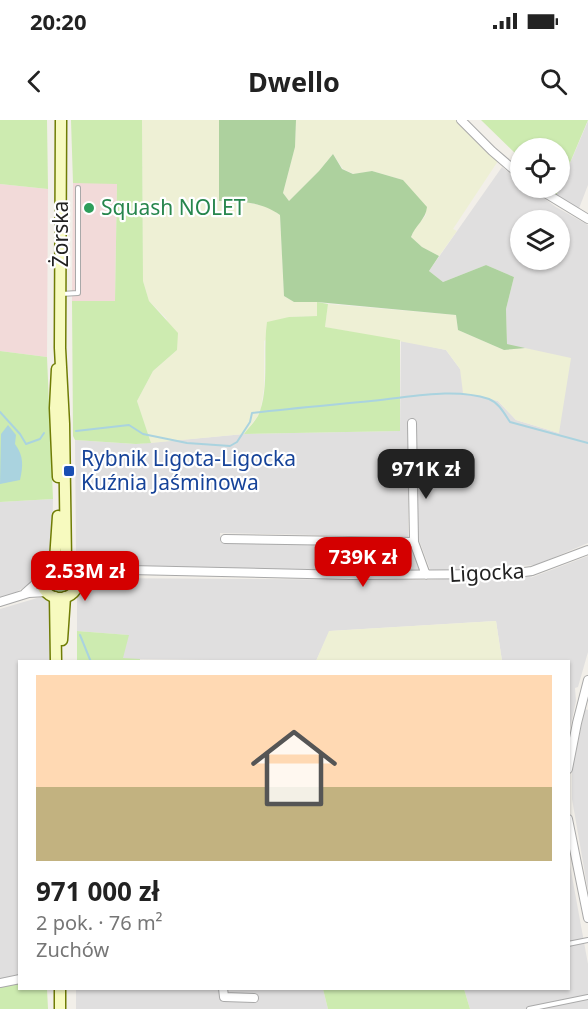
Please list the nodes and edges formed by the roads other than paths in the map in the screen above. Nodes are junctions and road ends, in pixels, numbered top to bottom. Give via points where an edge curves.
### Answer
1 (62, 120) edge
2 (461, 120) edge
3 (510, 166) edge
4 (78, 188) dead end
5 (553, 198) edge
6 (588, 219) edge
7 (60, 294) junction
8 (412, 423) dead end
9 (225, 539) dead end
10 (414, 542) junction
11 (588, 550) edge
12 (60, 560) junction
13 (78, 570) junction
14 (130, 570) junction
15 (426, 575) junction
16 (41, 579) junction
17 (79, 582) junction
18 (22, 595) junction
19 (56, 595) junction
20 (0, 602) edge
21 (56, 660) edge
22 (62, 660) edge
23 (588, 680) edge
24 (570, 759) edge
25 (570, 829) edge
26 (588, 918) edge
27 (588, 940) edge
28 (570, 944) edge
29 (18, 979) edge
30 (0, 983) edge
31 (60, 990) edge
32 (223, 990) edge
33 (588, 997) edge
34 (254, 998) dead end
35 (60, 1009) edge
36 (529, 1009) edge

1 - 7 main road, Żorska
2 - 3 street
4 - 7 lane via 78,293
5 - 6 street
7 - 12 main road, Żorska via 60,348 55,382
8 - 10 street
9 - 10 street
10 - 15 street
11 - 15 street, Ligocka via 522,573
12 - 13 main road via 72,563
12 - 16 main road via 46,566
13 - 14 street, Ligocka
13 - 17 main road
14 - 15 street, Ligocka
14 - 17 street, Ligocka
16 - 18 street
16 - 19 main road
17 - 19 main road via 75,591
18 - 19 street
18 - 20 street
19 - 21 main road
19 - 22 main road
23 - 24 street
25 - 26 street
27 - 28 lane
29 - 30 street
31 - 35 main road
32 - 34 street via 224,997
33 - 36 lane

